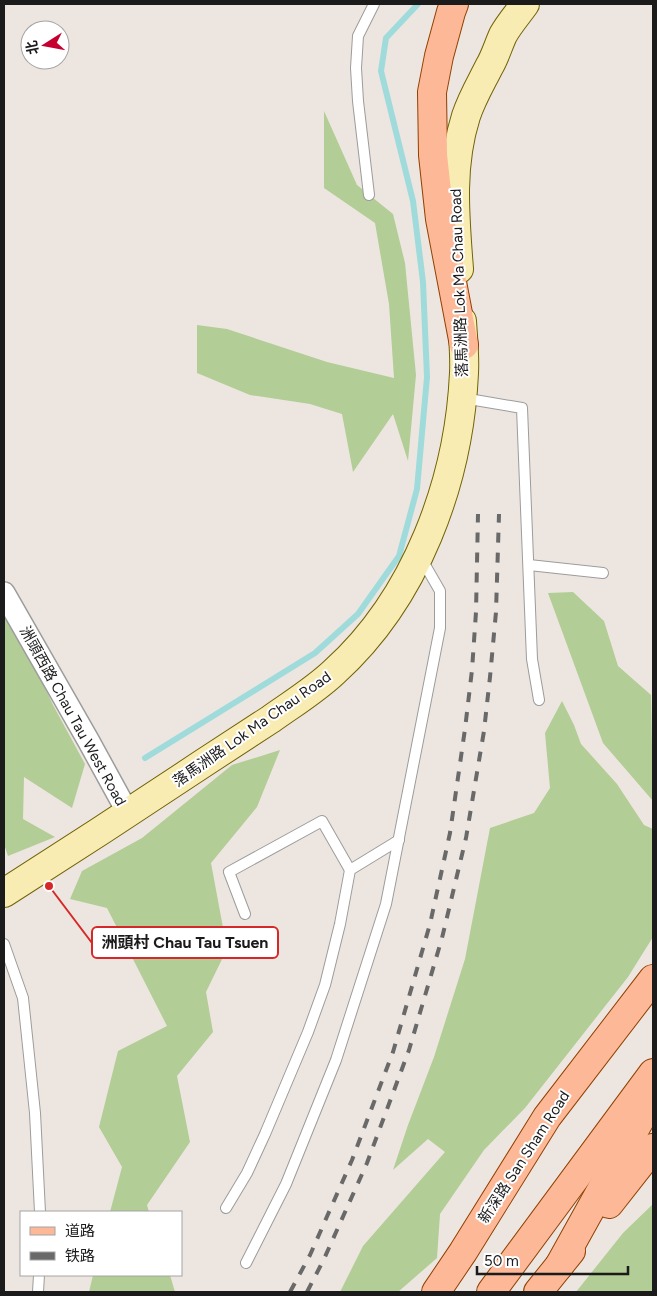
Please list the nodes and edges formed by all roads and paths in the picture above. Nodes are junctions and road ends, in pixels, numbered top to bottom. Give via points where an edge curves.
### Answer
1 (374, 4) edge
2 (454, 4) edge
3 (525, 4) edge
4 (543, 4) edge
5 (490, 67) junction
6 (370, 196) dead end
7 (464, 345) junction
8 (462, 398) junction
9 (419, 555) junction
10 (529, 565) junction
11 (603, 573) dead end
12 (4, 593) edge
13 (539, 700) dead end
14 (128, 813) junction
15 (398, 840) junction
16 (350, 870) junction
17 (4, 893) edge
18 (245, 914) dead end
19 (4, 944) edge
20 (653, 979) edge
21 (653, 1073) edge
22 (653, 1102) edge
23 (653, 1148) edge
24 (226, 1208) dead end
25 (40, 1211) edge
26 (246, 1263) dead end
27 (559, 1266) junction
28 (39, 1276) edge
29 (38, 1292) edge
30 (436, 1292) edge
31 (491, 1292) edge
32 (538, 1292) edge

1 - 6 lane via 358,36 356,68
2 - 7 main road via 432,92 433,155 440,219
3 - 5 street, 落馬洲路 Lok Ma Chau Road via 504,34
4 - 5 street, 落馬洲路 Lok Ma Chau Road
5 - 7 street, 落馬洲路 Lok Ma Chau Road via 466,114 456,166
7 - 8 street, 落馬洲路 Lok Ma Chau Road
8 - 9 street, 落馬洲路 Lok Ma Chau Road via 450,465 432,525
8 - 10 lane via 522,408
9 - 14 street, 落馬洲路 Lok Ma Chau Road via 381,620 334,672 300,699
9 - 15 lane via 440,592 440,628
10 - 11 lane
10 - 13 lane via 532,659
12 - 14 street, 洲頭西路 Chau Tau West Road
14 - 17 street, 落馬洲路 Lok Ma Chau Road
15 - 16 lane
15 - 26 lane via 386,904 336,1060 286,1184
16 - 18 lane via 322,821 229,872
16 - 24 lane via 325,985 308,1032 247,1173
19 - 25 lane via 23,998 35,1113
20 - 30 main road, 新深路 San Sham Road via 546,1117
21 - 31 main road
22 - 27 main road
23 - 27 main road
27 - 32 main road
28 - 29 lane

